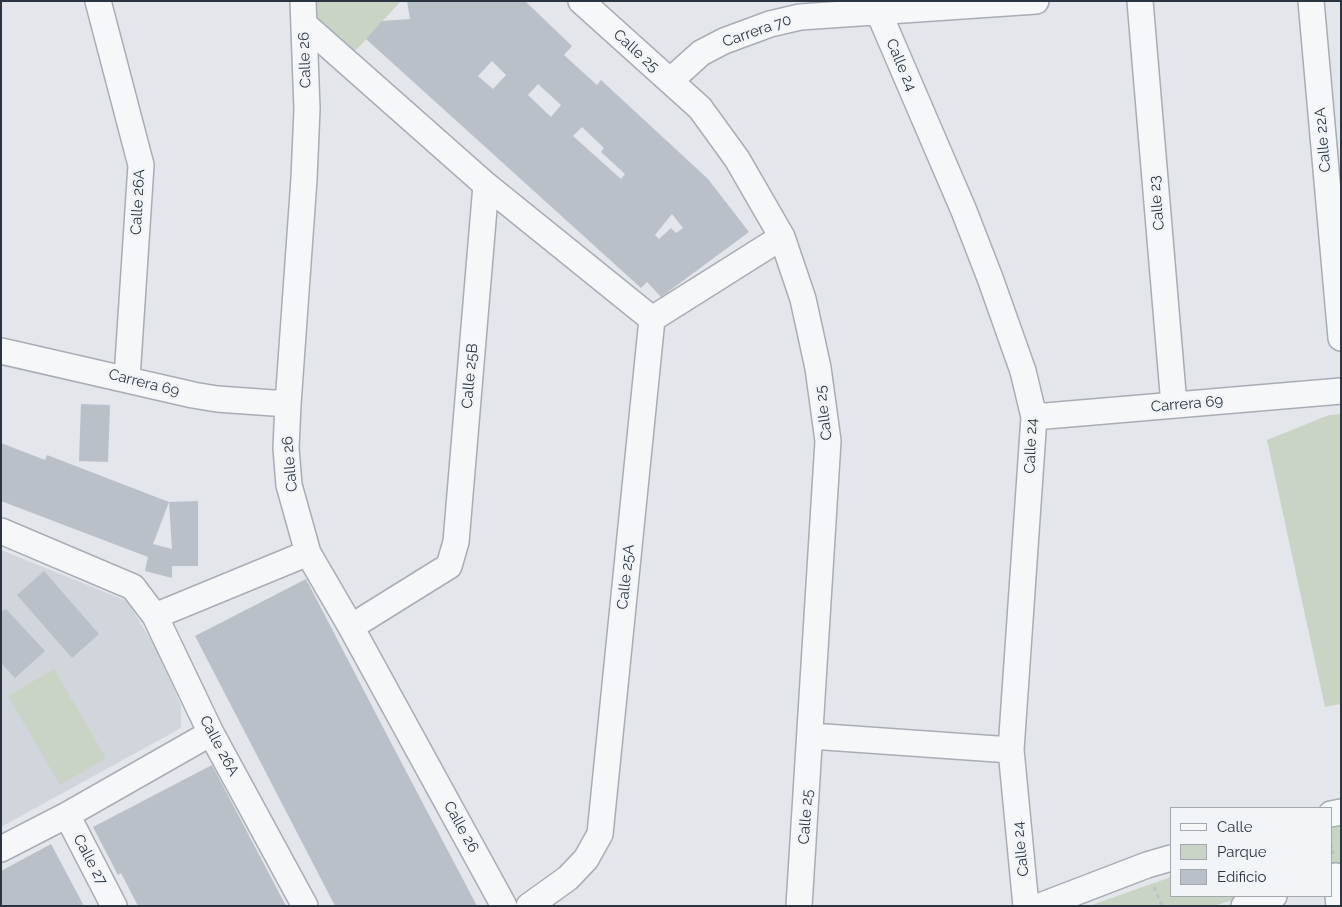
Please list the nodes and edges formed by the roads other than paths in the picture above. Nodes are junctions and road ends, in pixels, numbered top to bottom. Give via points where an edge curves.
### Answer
1 (98, 1) edge
2 (581, 1) edge
3 (1036, 1) edge
4 (1140, 1) edge
5 (1311, 1) edge
6 (303, 12) edge
7 (879, 13) junction
8 (670, 80) junction
9 (486, 185) junction
10 (782, 237) junction
11 (652, 319) junction
12 (1341, 338) edge
13 (1, 351) edge
14 (127, 378) junction
15 (1341, 390) edge
16 (288, 404) junction
17 (1174, 405) junction
18 (1034, 417) junction
19 (1, 531) edge
20 (308, 553) junction
21 (155, 616) junction
22 (352, 627) junction
23 (211, 733) junction
24 (811, 736) junction
25 (1011, 750) junction
26 (67, 815) junction
27 (1, 849) edge
28 (1170, 858) edge
29 (1336, 876) edge
30 (1271, 897) edge
31 (114, 906) edge
32 (306, 906) edge
33 (504, 906) edge
34 (529, 906) edge
35 (799, 906) edge
36 (1026, 906) edge
37 (1040, 906) edge
38 (1244, 906) edge
39 (1339, 906) edge

1 - 14 street, Calle 26A via 141,165
2 - 8 street, Calle 25
3 - 7 street, Carrera 70
4 - 17 street, Calle 23
5 - 12 street, Calle 22A
6 - 9 street
6 - 16 street, Calle 26 via 307,109
7 - 8 street, Carrera 70 via 800,17 748,31 702,53
7 - 18 street, Calle 24 via 990,278 1023,371
8 - 10 street, Calle 25 via 700,108 738,159
9 - 11 street
9 - 22 street, Calle 25B via 456,542 449,566
10 - 11 street
10 - 24 street, Calle 25 via 803,299 818,368 828,441
11 - 34 street, Calle 25A via 600,834 586,859 568,878
13 - 14 street, Carrera 69
14 - 16 street, Carrera 69 via 174,392 217,399
15 - 17 street, Carrera 69
16 - 20 street, Calle 26 via 286,448 289,485
17 - 18 street, Carrera 69
18 - 25 street, Calle 24
19 - 21 street, Calle 26A via 133,587
20 - 21 street
20 - 22 street, Calle 26
21 - 23 street, Calle 26A
22 - 33 street, Calle 26
23 - 26 street
23 - 32 street, Calle 26A
24 - 25 street
24 - 35 street, Calle 25
25 - 36 street, Calle 24
26 - 27 street
26 - 31 street, Calle 27
28 - 37 street
29 - 39 street
30 - 38 street

